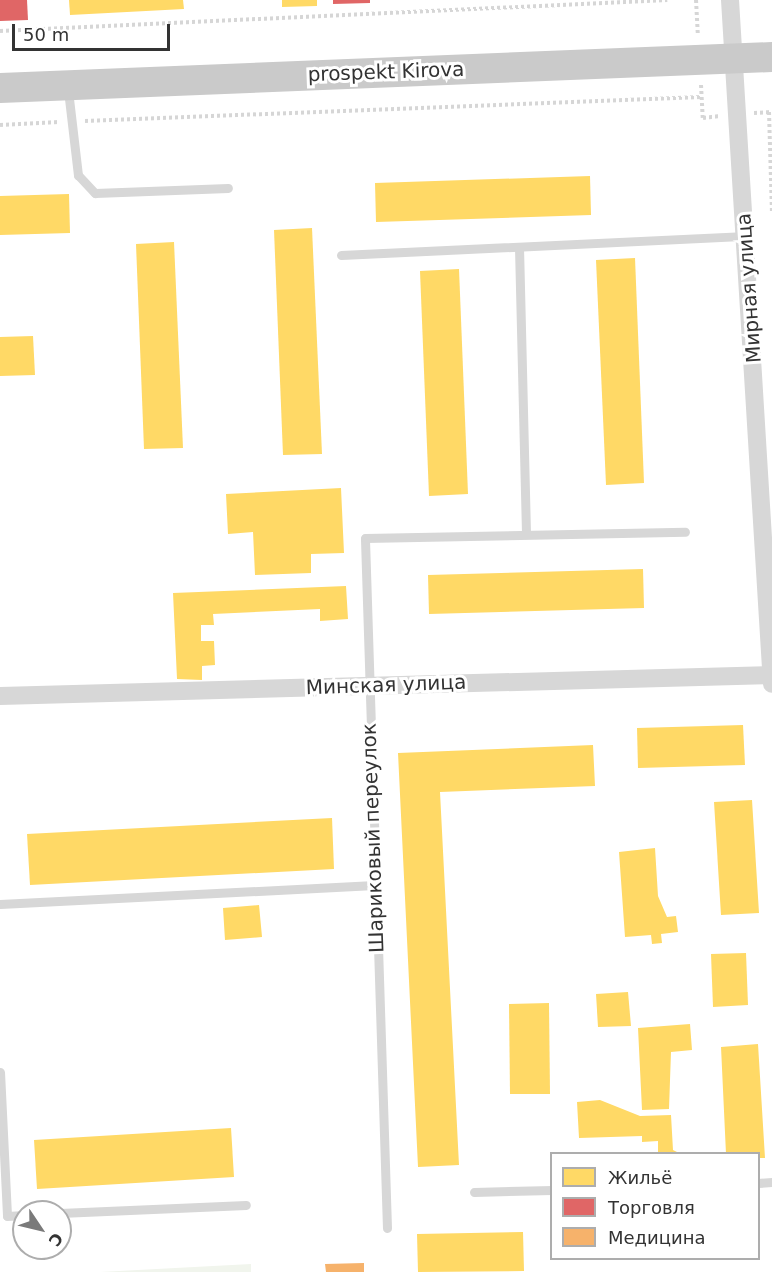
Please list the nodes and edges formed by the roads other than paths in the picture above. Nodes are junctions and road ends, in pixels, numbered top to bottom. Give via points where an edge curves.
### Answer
1 (730, 0) edge
2 (772, 57) edge
3 (731, 59) junction
4 (68, 85) junction
5 (0, 88) edge
6 (228, 188) dead end
7 (747, 236) junction
8 (519, 247) junction
9 (341, 255) dead end
10 (685, 532) dead end
11 (526, 534) junction
12 (771, 675) edge
13 (772, 684) edge
14 (366, 686) junction
15 (0, 696) edge
16 (375, 885) junction
17 (0, 904) edge
18 (0, 1072) edge
19 (550, 1190) edge
20 (474, 1192) dead end
21 (246, 1205) dead end
22 (72, 1212) edge
23 (12, 1216) edge
24 (387, 1228) dead end

1 - 3 street, Мирная улица
2 - 3 main road, prospekt Kirova
3 - 4 main road, prospekt Kirova
3 - 7 street, Мирная улица
4 - 5 main road, prospekt Kirova
4 - 6 lane via 78,175 95,193
7 - 8 lane
7 - 12 street, Мирная улица
8 - 9 lane
8 - 11 lane
10 - 11 lane
11 - 14 lane, Шариковый переулок via 365,538
12 - 13 street, Мирная улица
12 - 14 street, Минская улица
14 - 15 street, Минская улица
14 - 16 lane, Шариковый переулок
16 - 17 lane
16 - 24 lane, Шариковый переулок
18 - 23 lane via 8,1216
19 - 20 lane
21 - 22 lane

